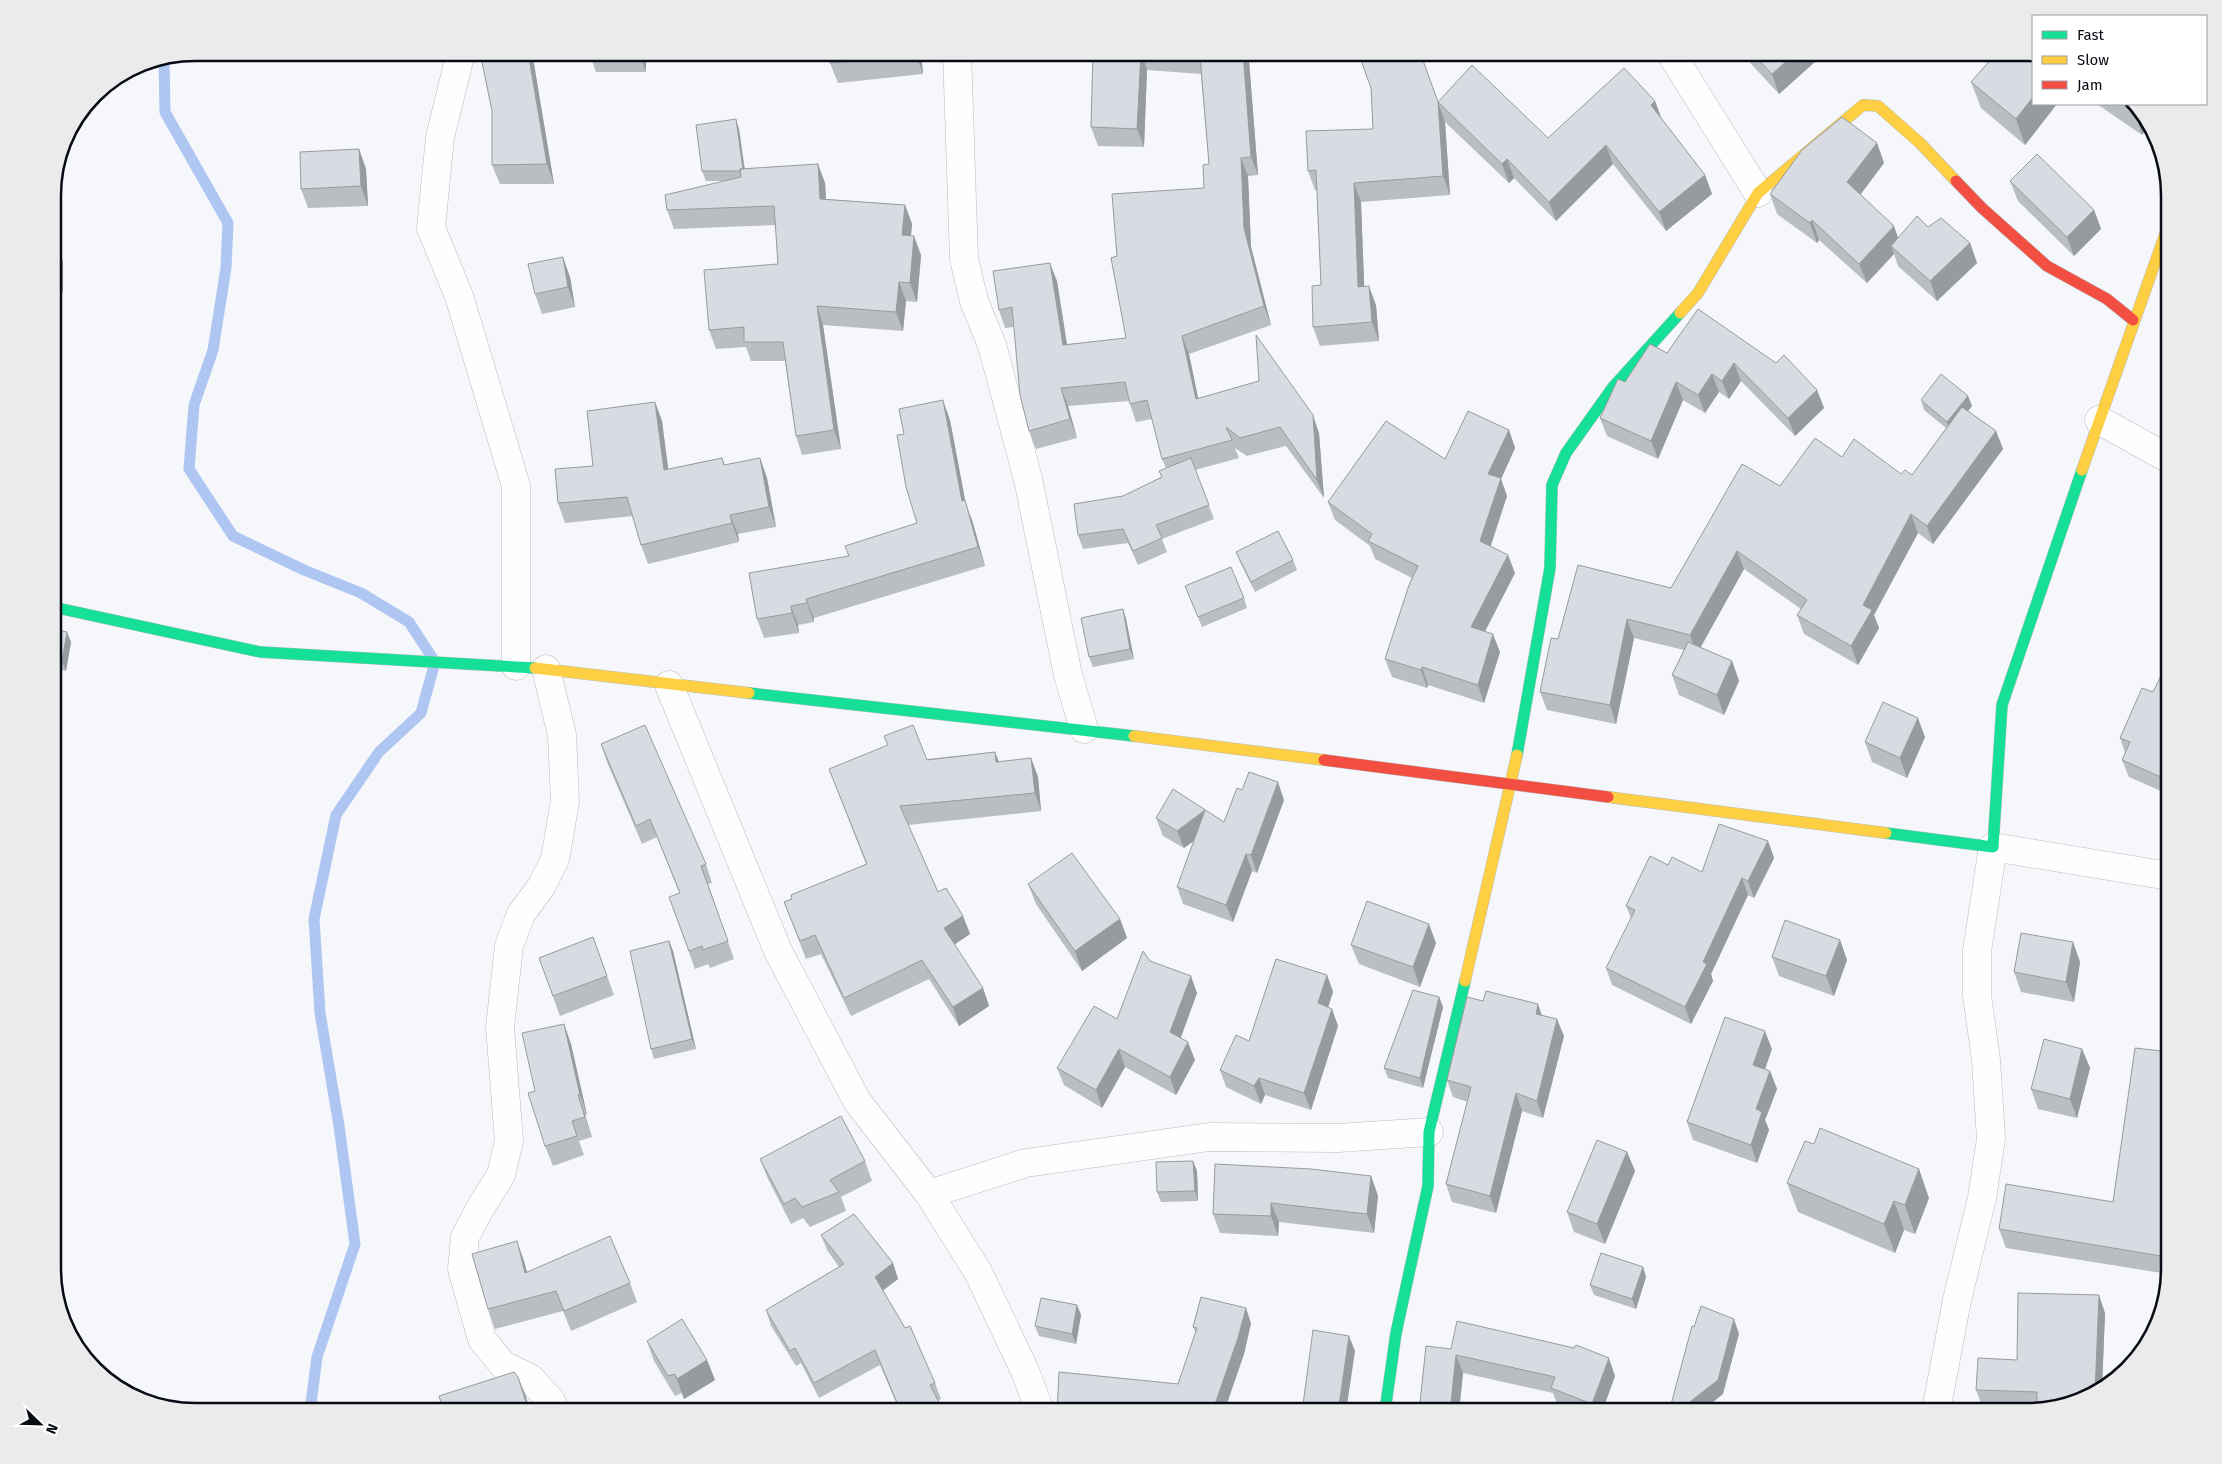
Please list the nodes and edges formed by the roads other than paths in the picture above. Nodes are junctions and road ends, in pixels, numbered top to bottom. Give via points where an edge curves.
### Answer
1 (1676, 61) edge
2 (459, 62) edge
3 (957, 62) edge
4 (1758, 192) junction
5 (2161, 247) edge
6 (2134, 320) junction
7 (2099, 420) junction
8 (2161, 454) edge
9 (62, 609) edge
10 (516, 666) junction
11 (546, 669) junction
12 (669, 684) junction
13 (1084, 729) junction
14 (1511, 786) junction
15 (1993, 847) junction
16 (2161, 875) edge
17 (1429, 1132) junction
18 (929, 1194) junction
19 (552, 1403) edge
20 (1036, 1403) edge
21 (1386, 1403) edge
22 (1938, 1403) edge

1 - 4 street
2 - 10 street via 440,136 431,228 459,296 516,486
3 - 13 street via 964,259 1021,451 1068,675
4 - 6 street via 1863,105 1878,106 1920,143 1982,208 2047,266 2107,299
4 - 14 street via 1698,293 1613,387 1566,453 1552,485 1550,568
5 - 6 street
6 - 7 street
7 - 8 street
7 - 15 street via 2002,705
9 - 10 street via 260,652
10 - 11 street
11 - 12 street
11 - 19 street via 562,736 566,802 555,859 541,887 521,914 509,946 500,1027 509,1141 502,1175 465,1237 462,1269 482,1339 503,1365 530,1378
12 - 13 street
12 - 18 street via 778,951 857,1101
13 - 14 street
14 - 15 street
14 - 17 street
15 - 16 street
15 - 22 street via 1977,951 1977,995 1986,1060 1990,1139 1982,1198 1957,1300
17 - 18 street via 1338,1138 1209,1137 1026,1163
17 - 21 street via 1428,1186 1405,1288
18 - 20 street via 978,1272

